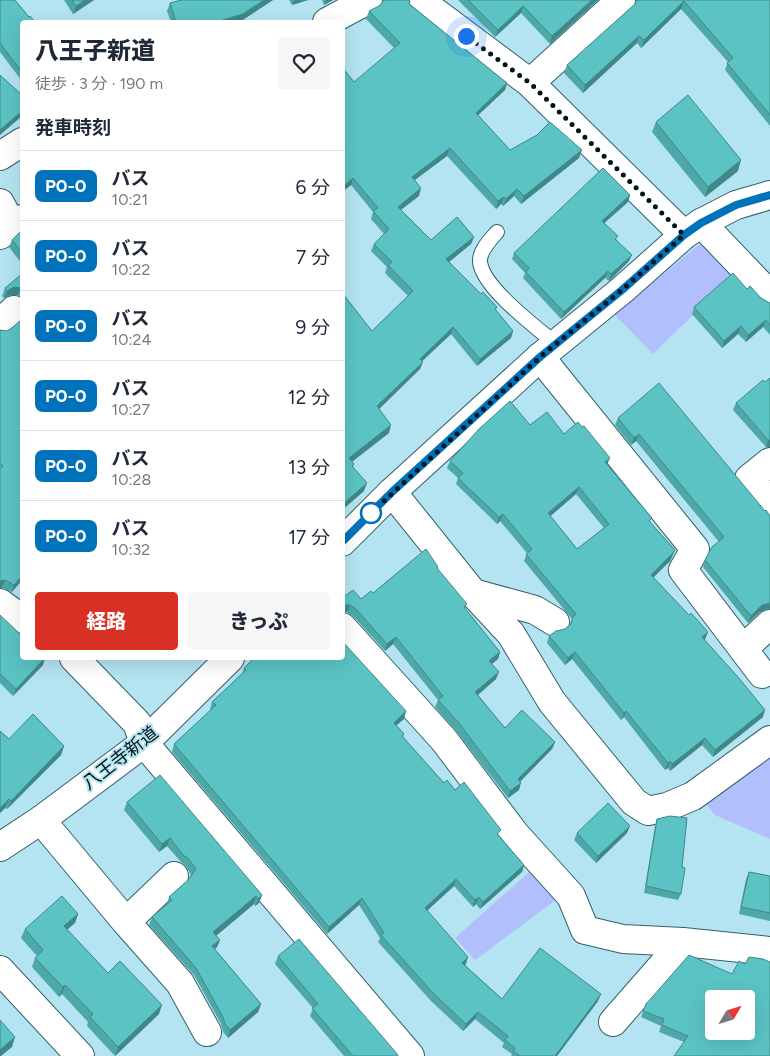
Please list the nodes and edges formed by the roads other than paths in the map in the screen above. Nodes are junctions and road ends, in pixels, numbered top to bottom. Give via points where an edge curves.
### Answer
1 (368, 0) edge
2 (419, 0) edge
3 (621, 0) edge
4 (332, 20) edge
5 (530, 83) junction
6 (20, 143) edge
7 (0, 156) edge
8 (770, 195) edge
9 (693, 229) junction
10 (497, 232) dead end
11 (770, 295) edge
12 (548, 351) junction
13 (770, 462) edge
14 (392, 492) junction
15 (770, 502) edge
16 (345, 535) edge
17 (473, 594) junction
18 (0, 603) edge
19 (20, 618) edge
20 (555, 622) dead end
21 (770, 624) edge
22 (345, 630) edge
23 (744, 648) junction
24 (76, 660) edge
25 (228, 660) edge
26 (762, 674) dead end
27 (770, 740) edge
28 (144, 743) junction
29 (40, 820) junction
30 (0, 847) edge
31 (174, 876) dead end
32 (126, 922) junction
33 (683, 942) junction
34 (770, 951) edge
35 (0, 970) edge
36 (613, 1022) dead end
37 (206, 1032) dead end
38 (80, 1056) edge
39 (410, 1056) edge

1 - 4 street
2 - 5 street
3 - 5 street
5 - 9 street
6 - 7 street
8 - 9 street via 736,205
9 - 11 street
9 - 12 street
10 - 12 lane via 485,245 480,261 484,275
12 - 14 street
12 - 23 street via 695,549 683,570
13 - 15 street via 749,479
14 - 16 street
14 - 17 street
17 - 20 street via 535,610
17 - 27 street via 510,634 552,702 634,802 648,811 692,796
18 - 19 street
21 - 23 street
22 - 33 street via 444,740 515,834 571,896 585,930 623,939
23 - 26 street
24 - 28 street via 137,723
25 - 28 street, 八王寺新道
28 - 29 street, 八王寺新道
28 - 39 street
29 - 30 street, 八王寺新道
29 - 32 street
31 - 32 street
32 - 37 street via 180,984
33 - 34 street
33 - 36 street
35 - 38 street

